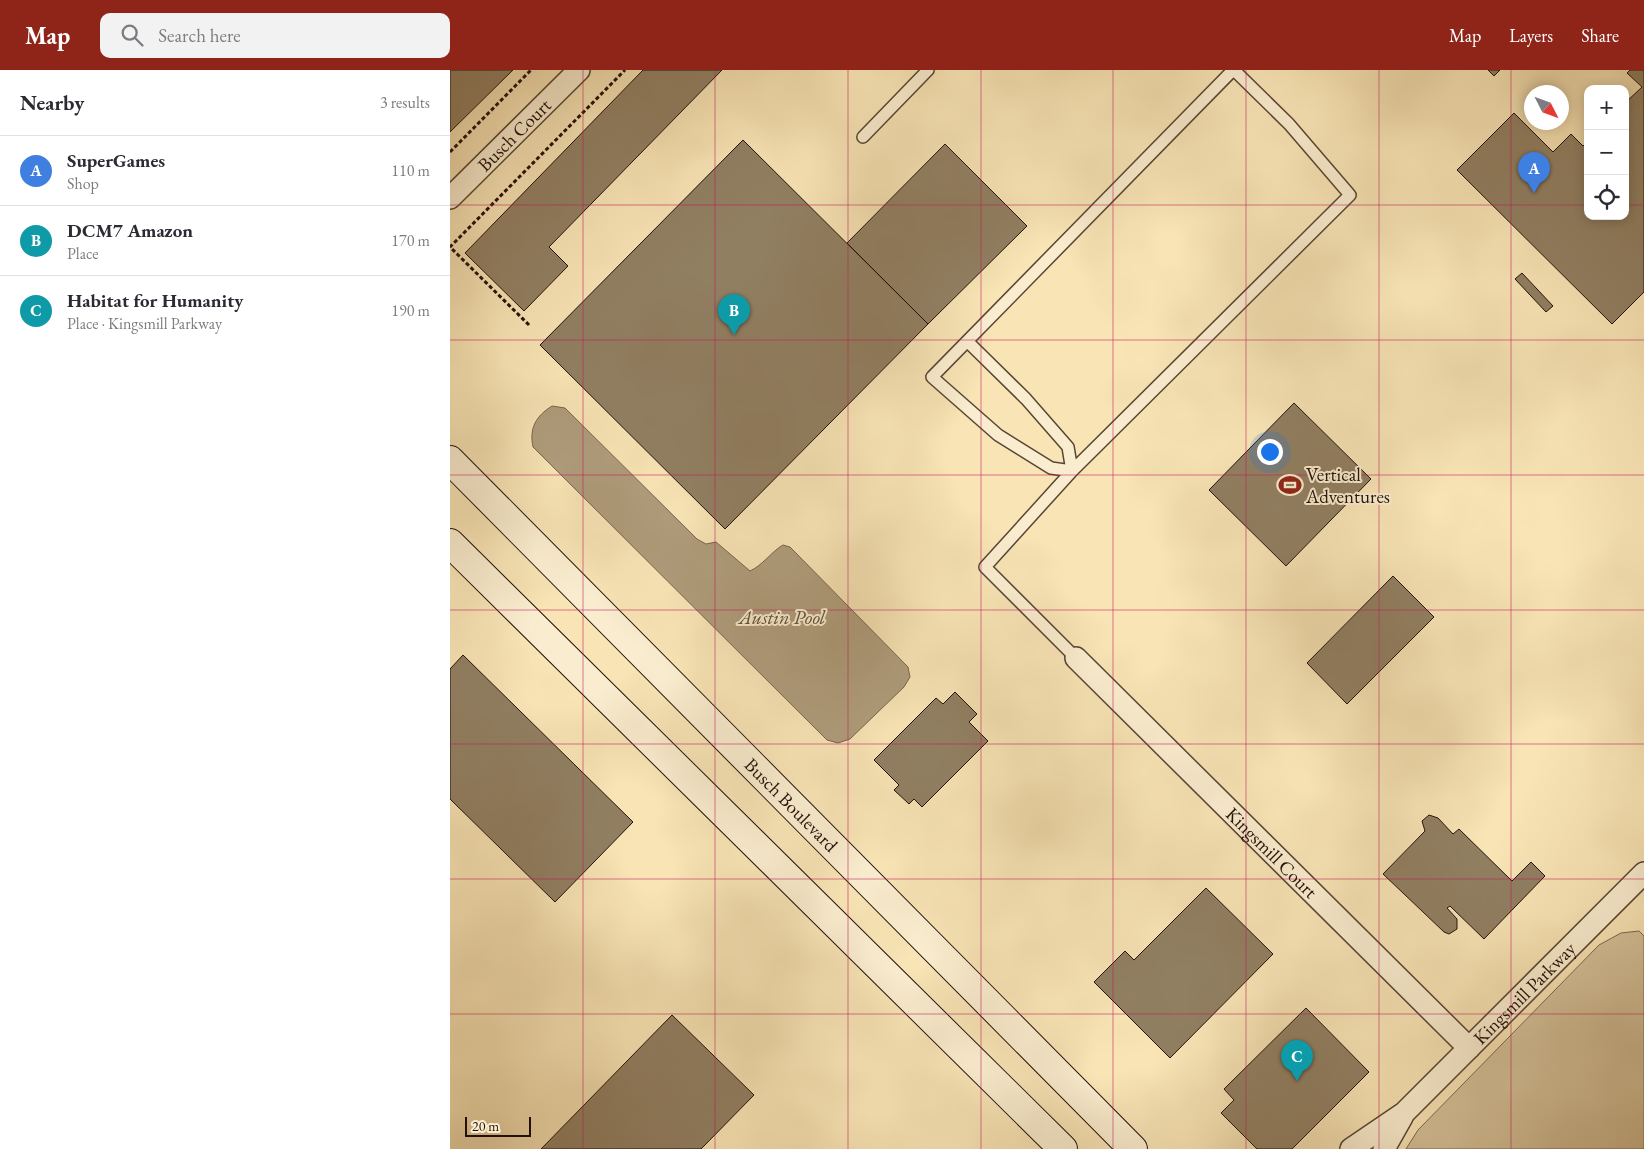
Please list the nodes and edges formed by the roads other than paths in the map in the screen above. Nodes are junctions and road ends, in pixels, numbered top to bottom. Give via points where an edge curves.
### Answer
1 (578, 70) edge
2 (928, 70) edge
3 (1234, 70) edge
4 (863, 137) dead end
5 (450, 198) edge
6 (968, 342) junction
7 (450, 460) edge
8 (1072, 471) junction
9 (450, 543) edge
10 (1076, 658) joint
11 (1644, 873) edge
12 (1469, 1048) junction
13 (1404, 1112) junction
14 (1063, 1149) edge
15 (1133, 1149) edge
16 (1351, 1149) edge
17 (1384, 1149) edge

1 - 5 street, Busch Court
2 - 4 lane
3 - 6 lane
3 - 8 lane via 1289,124 1350,195
6 - 8 lane via 1026,399 1068,447
6 - 8 lane via 932,377 998,436 1051,468
7 - 15 main road, Busch Boulevard
8 - 10 lane via 985,567
9 - 14 main road
10 - 12 street, Kingsmill Court
11 - 12 street, Kingsmill Parkway
12 - 13 street, Kingsmill Parkway
13 - 16 street, Kingsmill Parkway
13 - 17 street, Kingsmill Parkway

